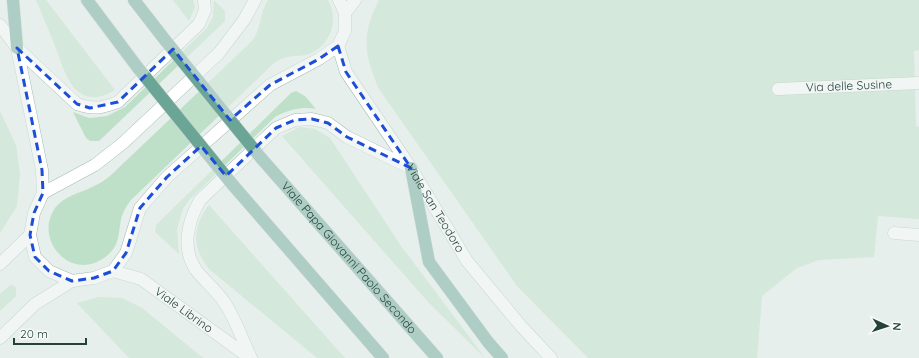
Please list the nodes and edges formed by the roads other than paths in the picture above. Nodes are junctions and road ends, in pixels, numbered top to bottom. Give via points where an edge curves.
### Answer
1 (13, 0) edge
2 (87, 0) edge
3 (134, 0) edge
4 (204, 0) edge
5 (254, 0) edge
6 (339, 0) edge
7 (356, 0) edge
8 (345, 12) junction
9 (0, 25) edge
10 (338, 46) junction
11 (17, 48) junction
12 (919, 84) edge
13 (778, 89) dead end
14 (412, 168) junction
15 (43, 193) junction
16 (894, 233) dead end
17 (30, 235) junction
18 (919, 235) edge
19 (0, 264) edge
20 (113, 271) junction
21 (72, 281) junction
22 (0, 338) edge
23 (250, 358) edge
24 (383, 358) edge
25 (437, 358) edge
26 (502, 358) edge
27 (551, 358) edge

1 - 11 main road
2 - 24 main road, bridge via 138,68 232,184
3 - 25 main road, Viale Papa Giovanni Paolo Secondo, bridge via 261,158
4 - 11 main road via 205,10 199,24 118,102 103,108 77,104
5 - 15 main road via 244,20 219,53 123,143 95,165
6 - 8 main road
7 - 8 main road
8 - 10 main road via 344,31
9 - 11 main road
10 - 14 main road, Viale San Teodoro via 346,72
10 - 20 main road via 319,60 270,85 167,177 140,208 126,253
11 - 15 main road via 42,170
12 - 13 main road, Via delle Susine
14 - 23 main road via 347,137 328,123 312,119 295,120 276,128 200,200 187,232 188,251 195,269 226,304
14 - 26 main road via 428,262
14 - 27 main road, Viale San Teodoro via 467,261
15 - 17 main road via 34,213
16 - 18 main road
17 - 19 main road
17 - 21 main road via 35,257 49,271
20 - 21 main road via 94,278
20 - 23 main road, Viale Librino via 141,279
21 - 22 main road via 35,304

